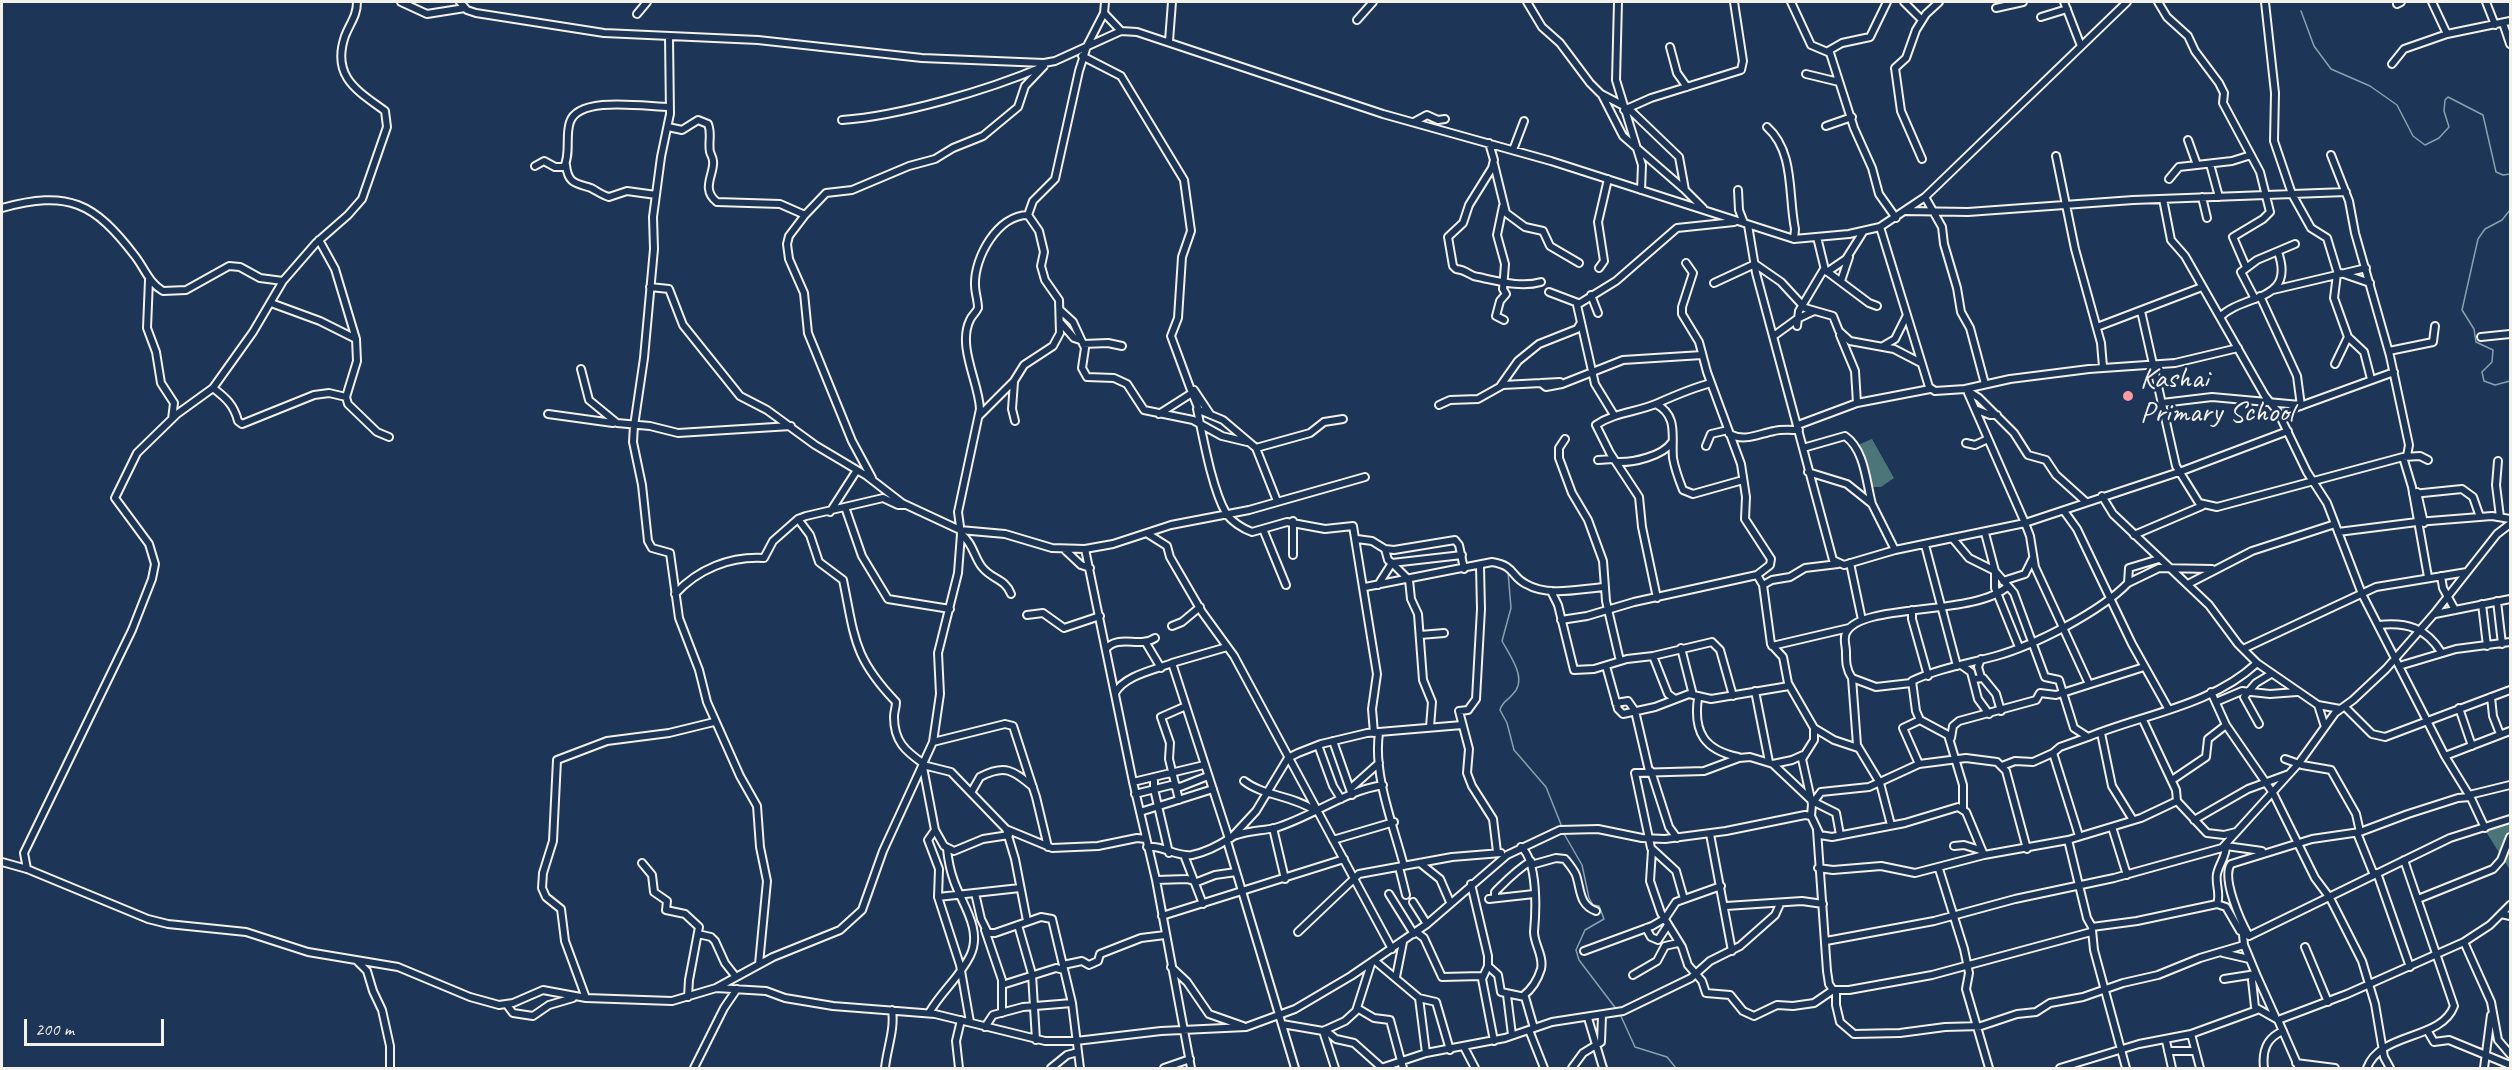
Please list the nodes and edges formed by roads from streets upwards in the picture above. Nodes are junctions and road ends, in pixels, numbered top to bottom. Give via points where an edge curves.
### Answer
1 (357, 2) edge
2 (401, 2) edge
3 (460, 2) edge
4 (647, 2) edge
5 (1105, 2) edge
6 (1172, 2) edge
7 (1373, 2) edge
8 (1527, 2) edge
9 (1618, 2) edge
10 (1734, 2) edge
11 (1791, 2) edge
12 (1887, 2) edge
13 (1904, 2) edge
14 (1939, 2) edge
15 (2023, 2) edge
16 (2064, 2) edge
17 (2127, 2) edge
18 (2158, 2) edge
19 (2265, 2) edge
20 (2432, 2) edge
21 (2486, 2) edge
22 (465, 8) junction
23 (1996, 8) dead end
24 (2067, 9) junction
25 (1104, 13) junction
26 (637, 14) dead end
27 (2041, 17) dead end
28 (1357, 20) dead end
29 (1922, 20) junction
30 (2511, 21) edge
31 (2503, 23) junction
32 (2495, 25) junction
33 (1120, 31) junction
34 (2447, 34) junction
35 (669, 37) junction
36 (1169, 41) junction
37 (2511, 44) edge
38 (1087, 46) junction
39 (2081, 46) junction
40 (1670, 47) dead end
41 (1828, 51) junction
42 (1073, 53) junction
43 (1084, 56) junction
44 (1047, 64) junction
45 (2392, 64) dead end
46 (1806, 74) dead end
47 (1839, 82) junction
48 (1687, 87) junction
49 (1601, 94) junction
50 (670, 106) junction
51 (1625, 108) junction
52 (1852, 117) junction
53 (842, 120) dead end
54 (1445, 120) dead end
55 (1414, 122) junction
56 (1524, 122) dead end
57 (1826, 126) dead end
58 (668, 127) junction
59 (1767, 127) dead end
60 (2188, 140) dead end
61 (1489, 143) junction
62 (1636, 147) junction
63 (1513, 150) junction
64 (2251, 155) junction
65 (2331, 155) dead end
66 (2056, 156) dead end
67 (1922, 159) dead end
68 (1493, 163) junction
69 (2210, 164) junction
70 (566, 165) junction
71 (2197, 165) junction
72 (536, 166) dead end
73 (1608, 179) junction
74 (2169, 179) dead end
75 (1641, 190) junction
76 (1685, 190) junction
77 (1738, 190) dead end
78 (2346, 192) junction
79 (2292, 194) junction
80 (656, 195) junction
81 (2266, 196) junction
82 (1925, 197) junction
83 (2202, 197) junction
84 (2218, 197) junction
85 (2163, 199) junction
86 (2066, 205) junction
87 (1504, 206) junction
88 (2, 208) edge
89 (1705, 211) junction
90 (1905, 211) junction
91 (1933, 211) junction
92 (805, 215) junction
93 (1029, 215) junction
94 (1896, 218) junction
95 (2207, 218) dead end
96 (1743, 223) junction
97 (1880, 227) junction
98 (1863, 232) junction
99 (1817, 237) junction
100 (1794, 239) junction
101 (319, 240) junction
102 (2295, 244) dead end
103 (2278, 252) junction
104 (1849, 256) junction
105 (1686, 263) dead end
106 (1578, 264) dead end
107 (1755, 264) junction
108 (2246, 267) junction
109 (1599, 268) dead end
110 (2366, 268) junction
111 (1826, 270) junction
112 (2338, 274) junction
113 (149, 280) junction
114 (283, 281) junction
115 (1505, 281) junction
116 (1841, 281) junction
117 (1541, 282) dead end
118 (2370, 283) junction
119 (1714, 284) dead end
120 (650, 287) junction
121 (2202, 287) junction
122 (2272, 290) junction
123 (1549, 292) dead end
124 (1591, 295) junction
125 (2258, 298) junction
126 (271, 303) junction
127 (1578, 303) junction
128 (1802, 305) junction
129 (1877, 306) dead end
130 (1059, 309) junction
131 (1814, 311) junction
132 (2141, 311) junction
133 (1598, 313) dead end
134 (1907, 315) junction
135 (2220, 317) junction
136 (1504, 320) dead end
137 (1060, 322) junction
138 (1797, 322) junction
139 (1580, 323) junction
140 (2435, 326) dead end
141 (2097, 327) junction
142 (2511, 334) edge
143 (1775, 335) junction
144 (1840, 335) junction
145 (2348, 337) junction
146 (2481, 337) dead end
147 (356, 339) junction
148 (1082, 342) junction
149 (1122, 346) dead end
150 (1882, 346) junction
151 (2238, 348) junction
152 (2389, 351) junction
153 (1702, 355) junction
154 (1589, 358) junction
155 (1921, 364) junction
156 (2335, 364) dead end
157 (2154, 366) junction
158 (2103, 367) junction
159 (581, 369) dead end
160 (1593, 372) junction
161 (2394, 372) junction
162 (1576, 378) junction
163 (2371, 379) junction
164 (1014, 381) junction
165 (1711, 383) junction
166 (1595, 384) junction
167 (1984, 384) junction
168 (1501, 385) junction
169 (213, 388) junction
170 (1930, 389) junction
171 (1192, 390) junction
172 (1966, 391) junction
173 (346, 397) junction
174 (1663, 400) junction
175 (2269, 402) junction
176 (1857, 403) junction
177 (2162, 403) junction
178 (1656, 404) junction
179 (1439, 405) dead end
180 (2301, 405) junction
181 (1974, 408) junction
182 (1197, 409) junction
183 (1665, 409) junction
184 (548, 414) dead end
185 (1159, 414) junction
186 (1210, 415) junction
187 (1994, 415) junction
188 (1614, 416) junction
189 (978, 417) junction
190 (2281, 418) junction
191 (1343, 419) dead end
192 (1979, 420) junction
193 (171, 421) junction
194 (1015, 421) dead end
195 (617, 423) junction
196 (1200, 424) junction
197 (634, 426) junction
198 (791, 426) junction
199 (1798, 427) junction
200 (2288, 431) junction
201 (1729, 432) junction
202 (389, 437) dead end
203 (1742, 438) junction
204 (1565, 439) dead end
205 (1988, 439) junction
206 (1673, 441) junction
207 (1247, 442) junction
208 (1966, 443) dead end
209 (1706, 446) dead end
210 (1256, 448) junction
211 (1733, 448) junction
212 (1803, 448) junction
213 (2405, 457) junction
214 (1598, 460) dead end
215 (2428, 460) dead end
216 (1615, 461) junction
217 (2498, 461) dead end
218 (857, 470) junction
219 (2178, 471) junction
220 (1808, 472) junction
221 (1365, 477) dead end
222 (872, 479) junction
223 (1743, 480) junction
224 (2313, 480) junction
225 (2415, 492) junction
226 (2102, 496) junction
227 (1277, 501) junction
228 (2086, 502) junction
229 (1872, 504) junction
230 (906, 505) junction
231 (2202, 506) junction
232 (845, 507) junction
233 (2064, 511) junction
234 (830, 512) junction
235 (1227, 515) junction
236 (2480, 517) junction
237 (2500, 517) junction
238 (798, 519) junction
239 (2511, 519) edge
240 (1293, 521) junction
241 (2421, 522) junction
242 (2025, 523) junction
243 (2335, 524) junction
244 (2511, 524) edge
245 (1263, 529) junction
246 (960, 532) junction
247 (2338, 532) junction
248 (1985, 533) junction
249 (1148, 534) junction
250 (2134, 535) junction
251 (1889, 538) junction
252 (1356, 539) junction
253 (1954, 540) junction
254 (1925, 545) junction
255 (1064, 549) junction
256 (1085, 549) junction
257 (1385, 549) junction
258 (1895, 550) junction
259 (1886, 554) junction
260 (1293, 555) dead end
261 (1462, 555) junction
262 (2033, 557) junction
263 (2159, 559) junction
264 (1392, 563) junction
265 (1850, 563) junction
266 (1838, 564) junction
267 (1480, 567) junction
268 (1768, 567) junction
269 (1090, 568) junction
270 (2169, 568) junction
271 (1464, 569) junction
272 (2213, 569) junction
273 (1995, 571) junction
274 (2467, 572) junction
275 (1757, 575) junction
276 (2440, 576) junction
277 (2428, 577) junction
278 (1409, 580) junction
279 (2006, 583) junction
280 (2128, 583) junction
281 (2188, 584) junction
282 (1286, 585) dead end
283 (1378, 585) junction
284 (1763, 585) junction
285 (1365, 586) junction
286 (1604, 587) junction
287 (1551, 591) junction
288 (1997, 593) junction
289 (675, 594) junction
290 (1011, 594) dead end
291 (2362, 594) junction
292 (2448, 597) junction
293 (1657, 598) junction
294 (2111, 598) junction
295 (2511, 599) edge
296 (2497, 602) junction
297 (2482, 604) junction
298 (1200, 607) junction
299 (950, 609) junction
300 (1942, 609) junction
301 (1608, 610) junction
302 (1912, 610) junction
303 (2456, 610) junction
304 (2434, 614) junction
305 (1027, 615) dead end
306 (1100, 616) junction
307 (1561, 620) junction
308 (1862, 620) junction
309 (2379, 625) junction
310 (1173, 626) dead end
311 (2064, 627) junction
312 (1850, 628) junction
313 (2420, 630) junction
314 (1444, 633) dead end
315 (1420, 635) junction
316 (1155, 638) dead end
317 (2031, 642) junction
318 (2511, 642) edge
319 (1146, 643) junction
320 (2502, 644) junction
321 (1772, 646) junction
322 (2487, 646) junction
323 (1227, 647) junction
324 (2019, 647) junction
325 (1681, 648) junction
326 (1106, 649) junction
327 (2243, 649) junction
328 (2441, 652) junction
329 (1653, 656) junction
330 (2395, 658) junction
331 (1981, 659) junction
332 (2140, 660) junction
333 (1620, 661) junction
334 (1172, 663) junction
335 (2257, 663) junction
336 (1959, 665) junction
337 (1606, 666) junction
338 (2399, 666) junction
339 (2144, 667) junction
340 (1161, 668) junction
341 (1969, 668) junction
342 (2131, 672) junction
343 (2271, 674) junction
344 (1928, 676) junction
345 (1981, 677) junction
346 (1852, 678) junction
347 (1973, 679) junction
348 (1911, 683) junction
349 (2089, 684) junction
350 (1790, 686) junction
351 (2072, 690) junction
352 (2511, 690) edge
353 (1755, 691) junction
354 (2064, 691) junction
355 (2247, 691) junction
356 (2211, 692) junction
357 (2299, 692) junction
358 (1115, 693) junction
359 (1696, 696) junction
360 (1733, 696) junction
361 (2492, 697) junction
362 (1675, 699) junction
363 (2066, 702) junction
364 (2216, 702) junction
365 (1616, 703) junction
366 (2318, 705) junction
367 (1186, 706) junction
368 (2342, 708) junction
369 (2459, 708) junction
370 (2169, 710) junction
371 (1635, 711) junction
372 (2001, 711) junction
373 (1989, 714) junction
374 (1920, 720) junction
375 (2143, 720) junction
376 (714, 722) junction
377 (2427, 722) junction
378 (2259, 724) dead end
379 (1462, 725) junction
380 (2226, 725) junction
381 (1430, 727) junction
382 (1814, 728) junction
383 (2074, 728) junction
384 (2325, 728) junction
385 (2511, 731) edge
386 (1376, 733) junction
387 (2101, 733) junction
388 (2500, 734) junction
389 (2088, 737) junction
390 (1333, 741) junction
391 (933, 742) junction
392 (1950, 743) junction
393 (2071, 743) junction
394 (1318, 745) junction
395 (2472, 746) junction
396 (1858, 748) junction
397 (2053, 753) junction
398 (1803, 755) junction
399 (2445, 756) junction
400 (1288, 758) junction
401 (1739, 758) junction
402 (1955, 759) junction
403 (2285, 759) dead end
404 (1379, 763) junction
405 (1771, 763) junction
406 (2298, 763) junction
407 (1919, 764) junction
408 (923, 765) junction
409 (1203, 765) junction
410 (2002, 766) junction
411 (1650, 771) junction
412 (1173, 773) junction
413 (2289, 774) junction
414 (1208, 776) junction
415 (1154, 777) junction
416 (2172, 780) junction
417 (1244, 781) dead end
418 (1132, 782) junction
419 (1880, 783) junction
420 (2264, 783) junction
421 (2511, 784) edge
422 (1383, 785) junction
423 (1033, 787) junction
424 (1175, 787) junction
425 (1154, 789) junction
426 (1213, 789) junction
427 (972, 791) junction
428 (1267, 792) junction
429 (1351, 792) junction
430 (2273, 793) junction
431 (1136, 794) junction
432 (2470, 796) junction
433 (1341, 799) junction
434 (1179, 800) junction
435 (2177, 801) junction
436 (1812, 802) junction
437 (1158, 807) junction
438 (1963, 808) junction
439 (1316, 811) junction
440 (1140, 812) junction
441 (1811, 816) junction
442 (2511, 819) edge
443 (2133, 820) junction
444 (2194, 820) junction
445 (1394, 822) junction
446 (1891, 825) junction
447 (2112, 827) junction
448 (1273, 828) junction
449 (2485, 828) junction
450 (935, 830) junction
451 (1817, 830) junction
452 (1008, 832) junction
453 (2236, 832) junction
454 (2359, 832) junction
455 (1710, 834) junction
456 (1840, 835) junction
457 (2079, 836) junction
458 (2511, 837) edge
459 (1677, 838) junction
460 (1229, 839) junction
461 (1651, 839) junction
462 (1333, 840) junction
463 (2068, 840) junction
464 (1147, 843) junction
465 (2297, 844) junction
466 (1954, 846) dead end
467 (2226, 846) junction
468 (1048, 847) junction
469 (1521, 847) junction
470 (947, 849) junction
471 (2027, 849) junction
472 (1652, 850) junction
473 (1497, 852) junction
474 (2266, 852) junction
475 (1169, 853) junction
476 (1982, 853) junction
477 (1184, 855) junction
478 (1507, 855) junction
479 (1344, 859) junction
480 (2404, 860) junction
481 (2, 862) edge
482 (1420, 862) junction
483 (642, 863) dead end
484 (1531, 863) junction
485 (1401, 866) junction
486 (1818, 868) junction
487 (27, 869) junction
488 (1939, 869) junction
489 (1236, 872) junction
490 (2375, 874) junction
491 (2127, 875) junction
492 (1353, 878) junction
493 (1286, 879) junction
494 (1156, 880) junction
495 (1196, 881) junction
496 (1471, 884) junction
497 (2079, 885) junction
498 (1721, 886) junction
499 (1020, 888) junction
500 (1242, 890) junction
501 (975, 893) junction
502 (961, 894) junction
503 (1389, 894) dead end
504 (1534, 894) junction
505 (1406, 895) dead end
506 (938, 897) junction
507 (1684, 898) junction
508 (2330, 898) junction
509 (2418, 899) junction
510 (1413, 902) dead end
511 (1450, 902) junction
512 (1203, 904) junction
513 (1780, 904) junction
514 (1823, 904) junction
515 (2217, 904) junction
516 (2511, 905) edge
517 (1726, 906) junction
518 (1596, 912) dead end
519 (2501, 914) junction
520 (1162, 916) junction
521 (1952, 916) junction
522 (2511, 916) edge
523 (1027, 921) junction
524 (1665, 921) junction
525 (1427, 924) junction
526 (1018, 925) junction
527 (1646, 928) junction
528 (984, 929) junction
529 (2092, 929) junction
530 (1298, 932) dead end
531 (1415, 933) junction
532 (698, 934) junction
533 (1165, 935) junction
534 (2246, 935) junction
535 (1826, 941) junction
536 (1403, 942) junction
537 (2464, 942) junction
538 (1678, 943) junction
539 (2244, 945) junction
540 (2305, 947) dead end
541 (1392, 949) junction
542 (1584, 951) dead end
543 (1732, 951) junction
544 (2223, 953) junction
545 (2435, 956) junction
546 (2249, 959) junction
547 (356, 960) junction
548 (1373, 962) junction
549 (759, 964) junction
550 (1171, 966) junction
551 (1488, 966) junction
552 (1968, 966) junction
553 (2410, 967) junction
554 (1064, 968) junction
555 (960, 973) junction
556 (1032, 974) junction
557 (2256, 974) junction
558 (1633, 975) dead end
559 (1695, 975) junction
560 (736, 976) junction
561 (1482, 976) junction
562 (1396, 977) junction
563 (2224, 979) dead end
564 (729, 981) junction
565 (2370, 984) junction
566 (1002, 985) junction
567 (716, 988) junction
568 (734, 989) junction
569 (2106, 989) junction
570 (1835, 991) junction
571 (1507, 995) junction
572 (1524, 996) junction
573 (577, 997) junction
574 (688, 997) junction
575 (586, 998) junction
576 (1419, 998) junction
577 (2328, 1002) junction
578 (1072, 1003) junction
579 (507, 1005) junction
580 (1034, 1006) junction
581 (1357, 1008) junction
582 (1295, 1009) junction
583 (2492, 1009) junction
584 (892, 1010) junction
585 (2257, 1010) junction
586 (929, 1013) junction
587 (1002, 1013) junction
588 (1280, 1016) junction
589 (1602, 1016) junction
590 (1588, 1018) junction
591 (2277, 1018) junction
592 (961, 1020) junction
593 (970, 1022) junction
594 (1284, 1025) junction
595 (1975, 1025) junction
596 (985, 1027) junction
597 (1246, 1028) junction
598 (1532, 1029) junction
599 (2427, 1030) junction
600 (1185, 1031) junction
601 (1324, 1031) junction
602 (2283, 1031) junction
603 (2191, 1034) junction
604 (1512, 1035) junction
605 (1036, 1040) junction
606 (1076, 1041) junction
607 (1494, 1041) junction
608 (2166, 1041) junction
609 (1596, 1046) junction
610 (1464, 1047) junction
611 (2382, 1047) junction
612 (1450, 1050) junction
613 (2122, 1050) junction
614 (2168, 1051) junction
615 (2195, 1051) junction
616 (1078, 1052) junction
617 (1426, 1053) junction
618 (2511, 1054) edge
619 (2485, 1056) junction
620 (1190, 1059) junction
621 (1401, 1061) junction
622 (2511, 1065) edge
623 (2297, 1066) edge
624 (390, 1068) edge
625 (694, 1068) edge
626 (885, 1068) edge
627 (959, 1068) edge
628 (1051, 1068) edge
629 (1080, 1068) edge
630 (1164, 1068) edge
631 (1191, 1068) edge
632 (1295, 1068) edge
633 (1335, 1068) edge
634 (1382, 1068) edge
635 (1403, 1068) edge
636 (1475, 1068) edge
637 (1544, 1068) edge
638 (1572, 1068) edge
639 (1603, 1068) edge
640 (1989, 1068) edge
641 (2060, 1068) edge
642 (2126, 1068) edge
643 (2172, 1068) edge
644 (2200, 1068) edge
645 (2264, 1068) edge
646 (2338, 1068) edge
647 (2367, 1068) edge
648 (2390, 1068) edge
649 (2484, 1068) edge

1 - 101 street via 354,21 344,42 342,65 356,91 385,111 387,127 362,199
2 - 22 street via 427,14
3 - 22 street
4 - 26 street
5 - 25 street
6 - 36 street
7 - 28 street
8 - 49 street via 1542,27
9 - 51 street via 1616,80
10 - 48 street via 1742,68
11 - 41 street via 1810,45
12 - 41 street via 1870,37 1842,43
13 - 29 street
14 - 29 street
15 - 23 street
16 - 24 street
17 - 39 street
18 - 64 street via 2217,78 2224,93 2223,103
19 - 79 street via 2275,93 2273,137
20 - 34 street
21 - 32 street
22 - 35 street via 582,30
24 - 27 street
24 - 39 street
25 - 33 street
25 - 38 street
29 - 67 street via 1906,58 1895,68 1901,111
30 - 31 street
31 - 32 street
31 - 37 street
32 - 34 street
33 - 36 street via 1145,33
33 - 38 street
34 - 45 street via 2404,49
35 - 44 street via 758,40 922,58
35 - 50 street
36 - 55 street
38 - 42 street
38 - 43 street
39 - 82 street
40 - 48 street via 1678,74
41 - 47 street
42 - 43 street
42 - 44 street
43 - 93 street via 1055,179 1033,201
43 - 171 street via 1121,76 1184,180 1191,231 1182,257 1178,318 1171,336
44 - 53 street via 990,86 917,106
44 - 92 street via 1025,87 1018,107 983,136 852,190 826,193
46 - 47 street
47 - 52 street
48 - 51 street
49 - 51 street
49 - 62 street via 1620,133
50 - 58 street
50 - 70 street via 581,109 569,124
51 - 62 street
51 - 76 street via 1679,157
52 - 57 street
52 - 94 street via 1879,194
54 - 55 street via 1427,115
55 - 61 street
56 - 63 street
58 - 80 street
58 - 92 street via 682,130 698,120 708,124 714,165 709,183 717,202 780,204
59 - 100 street via 1779,139 1788,167
60 - 71 street
61 - 63 street
61 - 68 street
62 - 75 street via 1643,174
62 - 76 street
63 - 73 street
64 - 69 street
64 - 81 street via 2263,179
65 - 78 street
66 - 86 street
68 - 87 street
68 - 115 street via 1462,223 1448,237 1454,268 1477,277
69 - 71 street
69 - 84 street
70 - 72 street via 559,168 544,161
70 - 80 street via 569,179 577,186 609,197 627,190
71 - 74 street via 2177,168
73 - 75 street
73 - 109 street via 1598,222 1604,261
75 - 89 street
76 - 89 street
77 - 96 street
78 - 79 street
78 - 110 street
79 - 81 street
79 - 112 street via 2311,228 2327,238
80 - 120 street
81 - 84 street
81 - 108 street via 2270,212 2233,237
82 - 90 street
82 - 91 street
83 - 84 street
83 - 85 street
83 - 95 street
85 - 86 street
85 - 121 street via 2171,240
86 - 91 street
86 - 141 street
87 - 106 street via 1506,213 1525,227 1543,231 1550,246
87 - 115 street via 1497,235
88 - 113 street via 45,199 92,209 131,250
89 - 96 street
90 - 91 street
90 - 94 street
91 - 167 street via 1943,232 1961,312 1970,328
92 - 222 street via 789,236 787,247 804,293 808,333 852,441
93 - 130 street via 1039,231 1045,255 1043,272 1059,300
93 - 189 street via 1005,222 994,235 975,282 978,308 966,340 971,378 979,396
94 - 97 street
96 - 100 street
96 - 107 street
96 - 124 street via 1677,228 1616,281
97 - 98 street
97 - 134 street
98 - 99 street
98 - 104 street
99 - 100 street
99 - 111 street
101 - 114 street
101 - 147 street via 335,269
102 - 103 street
103 - 108 street
103 - 122 street via 2282,275
104 - 111 street
104 - 116 street
105 - 153 street via 1693,273 1681,311
107 - 119 street
107 - 128 street via 1781,282
107 - 143 street
108 - 125 street via 2241,274
110 - 112 street
110 - 118 street
111 - 116 street
111 - 128 street
112 - 118 street
112 - 122 street
112 - 145 street via 2333,293
113 - 114 street via 163,291 181,291 225,267 236,266 260,278
113 - 193 street via 147,328 161,383 174,403
114 - 126 street
115 - 117 street via 1517,285
115 - 136 street via 1506,294 1496,314
116 - 129 street
118 - 152 street
120 - 197 street
120 - 198 street via 669,289 683,325 741,396
121 - 132 street
121 - 135 street
122 - 125 street
123 - 127 street
124 - 127 street
124 - 133 street
125 - 135 street
125 - 180 street via 2297,376
126 - 147 street
126 - 169 street
127 - 139 street
128 - 131 street
128 - 138 street
130 - 137 street
130 - 148 street via 1073,322
131 - 138 street
131 - 144 street via 1833,316
132 - 141 street
132 - 157 street
134 - 150 street via 1895,339
134 - 155 street
135 - 151 street
137 - 148 street
137 - 164 street via 1060,333 1053,346 1024,365
138 - 143 street
139 - 154 street
139 - 168 street via 1577,329 1539,344
140 - 152 street via 2433,342
141 - 158 street
142 - 146 street
143 - 199 street
144 - 150 street via 1850,341
144 - 176 street via 1855,371
145 - 156 street
145 - 163 street via 2364,352
147 - 173 street via 357,361
148 - 149 street
148 - 185 street via 1082,368 1087,377 1121,380 1144,410
150 - 155 street
151 - 157 street
151 - 175 street
152 - 161 street
153 - 160 street via 1627,359
153 - 165 street
154 - 160 street
154 - 162 street
155 - 170 street
157 - 158 street
157 - 177 street
158 - 167 street
159 - 195 street via 589,400
160 - 162 street
160 - 166 street
161 - 163 street
161 - 213 street via 2409,445
162 - 166 street
162 - 168 street
163 - 180 street
164 - 189 street
164 - 194 street
165 - 174 street
165 - 201 street
166 - 188 street
167 - 172 street
168 - 179 street via 1478,399 1450,400
169 - 173 street via 227,399 242,424 314,395
169 - 193 street
170 - 172 street
170 - 176 street
171 - 182 street
171 - 185 street
171 - 186 street
172 - 181 street
172 - 187 street via 1979,398
173 - 202 street via 363,420
174 - 178 street
174 - 183 street
175 - 177 street via 2212,397
175 - 180 street
175 - 190 street
176 - 199 street
177 - 219 street
178 - 183 street
178 - 188 street
180 - 190 street
181 - 187 street
181 - 192 street
182 - 186 street
182 - 196 street
183 - 206 street via 1671,420
184 - 195 street
185 - 196 street
186 - 207 street via 1223,420
187 - 192 street
187 - 228 street via 2014,433 2028,455 2046,460 2056,475
188 - 216 street via 1596,427
189 - 246 street via 958,512
190 - 200 street
191 - 210 street via 1324,422 1310,433
192 - 205 street
193 - 487 street via 137,453 115,498 149,544 155,564 152,579 132,630 24,853
195 - 197 street
196 - 207 street via 1222,436
196 - 235 street
197 - 198 street via 678,433
197 - 289 street via 646,535 652,548 670,554
198 - 218 street
199 - 203 street
199 - 212 street
200 - 219 street
200 - 224 street
201 - 203 street
201 - 209 street via 1711,434
201 - 211 street
203 - 211 street
204 - 286 street via 1559,448 1559,458 1603,561
205 - 208 street via 1975,445
205 - 242 street
206 - 216 street via 1662,452
206 - 223 street via 1677,474 1687,493
207 - 210 street
210 - 227 street
211 - 223 street
212 - 220 street
212 - 229 street via 1845,436 1851,440 1865,472
213 - 215 street
213 - 224 street
213 - 225 street
214 - 216 street
216 - 293 street via 1639,497
217 - 237 street
218 - 222 street
218 - 234 street
219 - 226 street
219 - 231 street
220 - 229 street via 1847,484
220 - 266 street via 1833,560
221 - 227 street
222 - 230 street
223 - 268 street via 1745,519 1769,552
224 - 231 street via 2217,507
224 - 243 street
225 - 236 street via 2462,489 2473,496
225 - 241 street
226 - 228 street
226 - 250 street
227 - 235 street
228 - 233 street
229 - 251 street
230 - 232 street via 898,506 884,498
230 - 246 street
231 - 250 street
232 - 234 street
232 - 299 street via 859,551 888,599
233 - 242 street
233 - 294 street
234 - 238 street
235 - 245 street via 1248,531
235 - 249 street via 1171,525
236 - 237 street
236 - 241 street
237 - 239 street
238 - 289 street via 773,541 764,558 738,559 710,568
238 - 408 street via 810,535 819,562 843,580 857,649 896,702 894,720 900,745
240 - 245 street
240 - 252 street via 1325,529 1351,524
240 - 260 street
241 - 247 street
241 - 277 street
242 - 248 street
242 - 262 street
243 - 247 street
243 - 272 street via 2252,551
244 - 274 street via 2500,531
245 - 282 street
246 - 255 street via 1005,534
246 - 290 street via 981,566 1008,585
246 - 299 street via 958,573
247 - 291 street
248 - 253 street
248 - 273 street
249 - 256 street
249 - 298 street via 1167,546
250 - 263 street
251 - 258 street
251 - 259 street
252 - 257 street via 1372,541
252 - 285 street
253 - 254 street
253 - 273 street via 1969,558
254 - 258 street
254 - 300 street
255 - 256 street
255 - 269 street
256 - 269 street
257 - 261 street via 1451,540 1457,542
257 - 264 street
258 - 259 street
259 - 265 street
261 - 264 street
261 - 271 street
262 - 279 street via 2025,574
262 - 311 street
263 - 270 street
263 - 280 street via 2129,568
264 - 278 street
264 - 283 street
265 - 266 street
265 - 308 street
266 - 284 street via 1804,568
267 - 271 street
267 - 287 street via 1492,562 1510,567 1528,586
267 - 379 street via 1477,691 1474,705 1459,711
268 - 275 street
268 - 284 street
269 - 306 street
270 - 272 street
270 - 280 street via 2154,570
270 - 281 street
271 - 278 street
272 - 281 street
273 - 279 street
273 - 288 street
274 - 276 street
274 - 292 street
275 - 284 street
275 - 293 street
276 - 277 street
276 - 292 street
277 - 291 street via 2376,587
278 - 283 street
278 - 315 street
279 - 288 street
279 - 317 street via 2014,593
280 - 294 street
281 - 327 street
283 - 285 street
284 - 321 street
285 - 386 street via 1377,674 1372,709
286 - 287 street
286 - 301 street
287 - 307 street
288 - 300 street
288 - 324 street
289 - 376 street via 679,618
291 - 309 street
291 - 327 street
292 - 303 street
292 - 304 street
293 - 301 street
294 - 311 street
294 - 332 street
295 - 296 street
296 - 297 street
296 - 320 street
297 - 303 street
297 - 322 street
298 - 310 street
298 - 323 street
299 - 391 street via 938,653 940,694
300 - 302 street
300 - 336 street
301 - 307 street
301 - 333 street
302 - 308 street
302 - 344 street
303 - 304 street
304 - 313 street
305 - 306 street via 1043,613 1064,628
306 - 326 street
307 - 337 street via 1574,670
308 - 312 street
309 - 313 street via 2405,624
309 - 330 street
311 - 317 street
311 - 349 street
312 - 321 street
312 - 346 street via 1845,638 1846,662
313 - 328 street via 2432,638
313 - 330 street
314 - 315 street
315 - 381 street via 1424,680 1432,702
316 - 319 street
317 - 324 street
317 - 354 street via 2045,677 2057,678
318 - 320 street
319 - 326 street via 1116,642
319 - 340 street
320 - 322 street
321 - 350 street via 1783,657
322 - 328 street
323 - 334 street
323 - 400 street
324 - 331 street
325 - 329 street
325 - 359 street
325 - 360 street via 1710,642 1718,645
326 - 358 street
327 - 335 street
328 - 338 street
329 - 333 street
329 - 362 street via 1668,694
330 - 338 street
330 - 368 street
331 - 336 street
331 - 345 street
332 - 339 street
332 - 342 street
333 - 337 street
334 - 340 street
334 - 367 street
335 - 343 street
335 - 356 street
336 - 341 street
336 - 344 street
337 - 365 street
338 - 377 street
339 - 342 street
339 - 370 street
340 - 358 street via 1127,682
341 - 345 street
341 - 347 street
342 - 349 street
343 - 355 street
343 - 357 street
344 - 348 street
345 - 347 street
345 - 372 street via 1996,694
346 - 348 street via 1876,687
346 - 396 street
347 - 373 street via 1978,699
348 - 374 street
349 - 351 street
350 - 353 street
350 - 382 street
351 - 354 street
351 - 363 street
352 - 361 street
353 - 360 street
353 - 405 street
354 - 363 street
354 - 372 street via 2053,695 2040,693 2038,700
355 - 357 street
355 - 364 street
355 - 378 street via 2244,699
356 - 364 street
356 - 370 street
357 - 366 street
358 - 418 street
359 - 360 street
359 - 362 street
359 - 401 street via 1700,728 1707,745
361 - 369 street
361 - 388 street via 2493,716
362 - 371 street
363 - 383 street
364 - 380 street
365 - 371 street via 1628,701
365 - 371 street via 1623,714
366 - 368 street
366 - 384 street
367 - 409 street
367 - 412 street via 1161,717 1169,739
368 - 377 street via 2378,737
368 - 384 street
369 - 377 street
369 - 395 street
370 - 375 street
371 - 411 street
372 - 373 street
373 - 392 street via 1955,723
374 - 392 street via 1946,732
374 - 407 street via 1903,728
375 - 387 street
375 - 416 street
376 - 549 street via 757,806 759,841 767,873
376 - 575 street via 608,741 557,760 553,840 542,888 546,897 561,909 565,942
377 - 399 street
379 - 381 street
379 - 473 street via 1469,749 1467,773 1493,819
380 - 416 street via 2208,739 2206,757
380 - 420 street
381 - 386 street
382 - 396 street via 1833,740
382 - 398 street via 1813,744
383 - 389 street
383 - 393 street
384 - 406 street
385 - 388 street
386 - 390 street
386 - 404 street
387 - 389 street
387 - 443 street via 2112,786
388 - 395 street
389 - 393 street
390 - 394 street
390 - 429 street
391 - 408 street
391 - 423 street via 1010,724
392 - 402 street
393 - 397 street
394 - 400 street
394 - 433 street
395 - 399 street
396 - 419 street
397 - 410 street via 2033,762 2015,761
397 - 457 street
398 - 405 street
398 - 436 street
399 - 432 street
400 - 428 street
400 - 439 street
401 - 405 street
401 - 411 street via 1704,771
402 - 407 street
402 - 410 street via 1988,759
402 - 438 street via 1963,785
403 - 406 street
404 - 422 street
404 - 429 street
405 - 436 street
406 - 413 street
406 - 454 street via 2331,770 2356,814
407 - 419 street
408 - 427 street via 948,770
408 - 450 street
408 - 549 street via 884,850 867,900 855,919 827,937
409 - 412 street
409 - 414 street
410 - 471 street
411 - 459 street via 1669,827
411 - 461 street via 1635,773
412 - 415 street
412 - 424 street
413 - 420 street
413 - 430 street
414 - 424 street
414 - 426 street
415 - 418 street
415 - 425 street
416 - 435 street
417 - 428 street
418 - 431 street
419 - 436 street via 1821,792
419 - 446 street
420 - 430 street
420 - 444 street
421 - 432 street
422 - 429 street
422 - 445 street
423 - 427 street via 1014,771 1004,769 980,777
423 - 468 street
424 - 425 street
424 - 434 street
425 - 431 street
425 - 437 street
426 - 434 street
426 - 460 street
427 - 452 street
428 - 439 street via 1291,798
428 - 460 street via 1256,811
429 - 433 street
430 - 453 street
430 - 465 street
431 - 440 street
432 - 449 street
432 - 454 street
433 - 439 street
434 - 437 street
435 - 443 street
435 - 444 street
436 - 441 street
436 - 456 street via 1836,813
437 - 440 street
437 - 475 street
438 - 446 street
438 - 476 street
439 - 448 street
439 - 462 street
440 - 464 street
441 - 451 street
441 - 455 street
442 - 449 street
443 - 447 street
444 - 453 street via 2207,833
445 - 462 street
445 - 485 street
446 - 456 street
447 - 457 street
447 - 491 street
448 - 460 street
448 - 493 street
449 - 480 street via 2450,838
450 - 470 street
450 - 506 street via 928,840 939,869
451 - 456 street via 1825,837
451 - 486 street
452 - 468 street
452 - 470 street
452 - 499 street
453 - 467 street
454 - 465 street
454 - 490 street
455 - 459 street
455 - 498 street
457 - 463 street
458 - 509 street via 2493,869
459 - 461 street
460 - 477 street via 1206,851
460 - 489 street
461 - 469 street via 1606,830 1563,829
461 - 472 street
462 - 479 street
463 - 471 street
463 - 497 street
464 - 468 street via 1137,838 1098,846
464 - 475 street
464 - 494 street
465 - 474 street
465 - 508 street via 2318,885
466 - 476 street via 1968,846
467 - 474 street
467 - 491 street
467 - 515 street via 2217,876
469 - 478 street
469 - 484 street
470 - 502 street
471 - 476 street
472 - 507 street via 1676,872
472 - 524 street via 1650,880
473 - 478 street
473 - 482 street
474 - 534 street via 2231,864 2228,869
475 - 477 street
476 - 488 street
477 - 495 street
478 - 496 street
479 - 492 street
479 - 493 street
480 - 490 street
480 - 509 street
481 - 487 street
482 - 485 street
482 - 511 street via 1440,879
483 - 532 street via 654,878 654,892 667,901 666,910 685,914 699,927
484 - 504 street
484 - 504 street via 1503,881 1492,899
484 - 518 street via 1565,859 1576,875 1582,900
485 - 492 street
485 - 505 street
486 - 488 street via 1881,866 1907,873
486 - 514 street
487 - 547 street via 148,919 246,932 308,952
488 - 521 street
489 - 495 street
489 - 500 street
490 - 508 street
490 - 553 street
491 - 497 street
492 - 530 street
492 - 541 street
493 - 500 street
494 - 495 street
494 - 520 street
495 - 512 street
496 - 511 street
496 - 551 street
497 - 521 street
497 - 529 street
498 - 507 street
498 - 517 street
499 - 501 street
499 - 523 street
500 - 512 street
500 - 588 street
501 - 502 street
501 - 528 street
502 - 506 street
502 - 555 street via 975,941
503 - 531 street
504 - 572 street via 1534,934 1542,966
506 - 555 street
507 - 524 street via 1674,904
508 - 534 street
508 - 565 street
509 - 545 street
510 - 525 street
511 - 525 street
512 - 520 street
513 - 514 street
513 - 517 street
513 - 543 street via 1775,915
514 - 535 street
515 - 529 street
515 - 534 street via 2226,907
516 - 519 street
517 - 543 street
519 - 522 street
519 - 537 street
520 - 533 street
521 - 535 street
521 - 552 street
523 - 526 street
523 - 554 street via 1052,919
524 - 527 street
524 - 527 street via 1658,940
524 - 538 street
525 - 531 street
526 - 528 street via 991,933
526 - 556 street
527 - 542 street
528 - 566 street
529 - 552 street
529 - 569 street
531 - 536 street
531 - 561 street via 1424,938 1442,977
532 - 560 street via 715,941
532 - 574 street
533 - 550 street
533 - 554 street via 1125,944 1100,954 1098,961 1089,964 1082,961
534 - 539 street
535 - 570 street via 1829,984
536 - 541 street
536 - 562 street
537 - 545 street
537 - 583 street
538 - 558 street via 1665,946 1657,961
538 - 559 street
539 - 544 street
539 - 546 street
540 - 577 street
541 - 548 street
543 - 559 street
544 - 546 street
544 - 569 street
545 - 553 street
545 - 599 street via 2454,1002 2446,1017
546 - 557 street
547 - 579 street via 398,967 483,1001
547 - 624 street via 367,971 382,1010 390,1046
548 - 562 street
548 - 581 street
548 - 582 street
549 - 560 street
550 - 597 street via 1209,1014
550 - 600 street
551 - 561 street
551 - 571 street via 1496,971 1501,993
552 - 570 street via 1889,984
552 - 595 street via 1966,989
553 - 565 street
554 - 556 street
554 - 578 street
555 - 586 street
555 - 593 street
556 - 566 street
556 - 580 street
557 - 563 street
557 - 585 street via 2252,989
557 - 591 street
559 - 570 street via 1707,993 1730,995 1743,1011 1754,1016 1777,1005 1814,1003
559 - 589 street via 1638,1005
560 - 564 street
561 - 607 street
562 - 576 street
564 - 567 street
564 - 568 street
565 - 577 street
565 - 611 street
566 - 587 street
567 - 568 street
567 - 574 street
568 - 584 street via 766,991 833,1006
568 - 625 street
569 - 595 street via 2050,1004 2036,1012
569 - 613 street
570 - 595 street via 1840,1022 1854,1034
571 - 572 street
571 - 604 street
572 - 598 street
573 - 575 street
573 - 579 street via 543,990
573 - 579 street via 549,1005 533,1016 513,1012
574 - 575 street via 672,1001
576 - 612 street via 1436,1002
576 - 617 street
577 - 591 street
578 - 580 street
578 - 606 street
580 - 587 street
580 - 605 street
581 - 601 street via 1350,1017
581 - 621 street via 1374,1018 1390,1020
582 - 588 street
582 - 594 street
583 - 618 street via 2495,1033
583 - 619 street
584 - 586 street
584 - 626 street via 893,1030
585 - 591 street
585 - 603 street
586 - 592 street
587 - 596 street via 993,1015
588 - 594 street
588 - 597 street
589 - 590 street
589 - 609 street via 1601,1040
590 - 598 street via 1552,1022
590 - 609 street
591 - 602 street
592 - 593 street
592 - 627 street via 956,1041
593 - 596 street
594 - 601 street
594 - 632 street
595 - 640 street
596 - 605 street
597 - 600 street
598 - 604 street
598 - 637 street
599 - 611 street
599 - 619 street via 2434,1042 2447,1039
600 - 606 street
600 - 620 street
601 - 633 street
601 - 634 street via 1354,1043
602 - 623 street
602 - 645 street via 2272,1036 2265,1046
603 - 608 street
603 - 615 street
604 - 607 street
605 - 606 street
606 - 616 street
607 - 610 street
608 - 613 street
608 - 614 street
609 - 638 street via 1583,1053
609 - 639 street
610 - 612 street
610 - 636 street
611 - 647 street
611 - 648 street
612 - 617 street
613 - 641 street
613 - 642 street
614 - 615 street
614 - 643 street
615 - 644 street
616 - 628 street via 1067,1055
616 - 629 street
617 - 621 street
619 - 622 street
619 - 649 street
620 - 630 street
620 - 631 street
621 - 634 street
621 - 635 street
623 - 646 street

